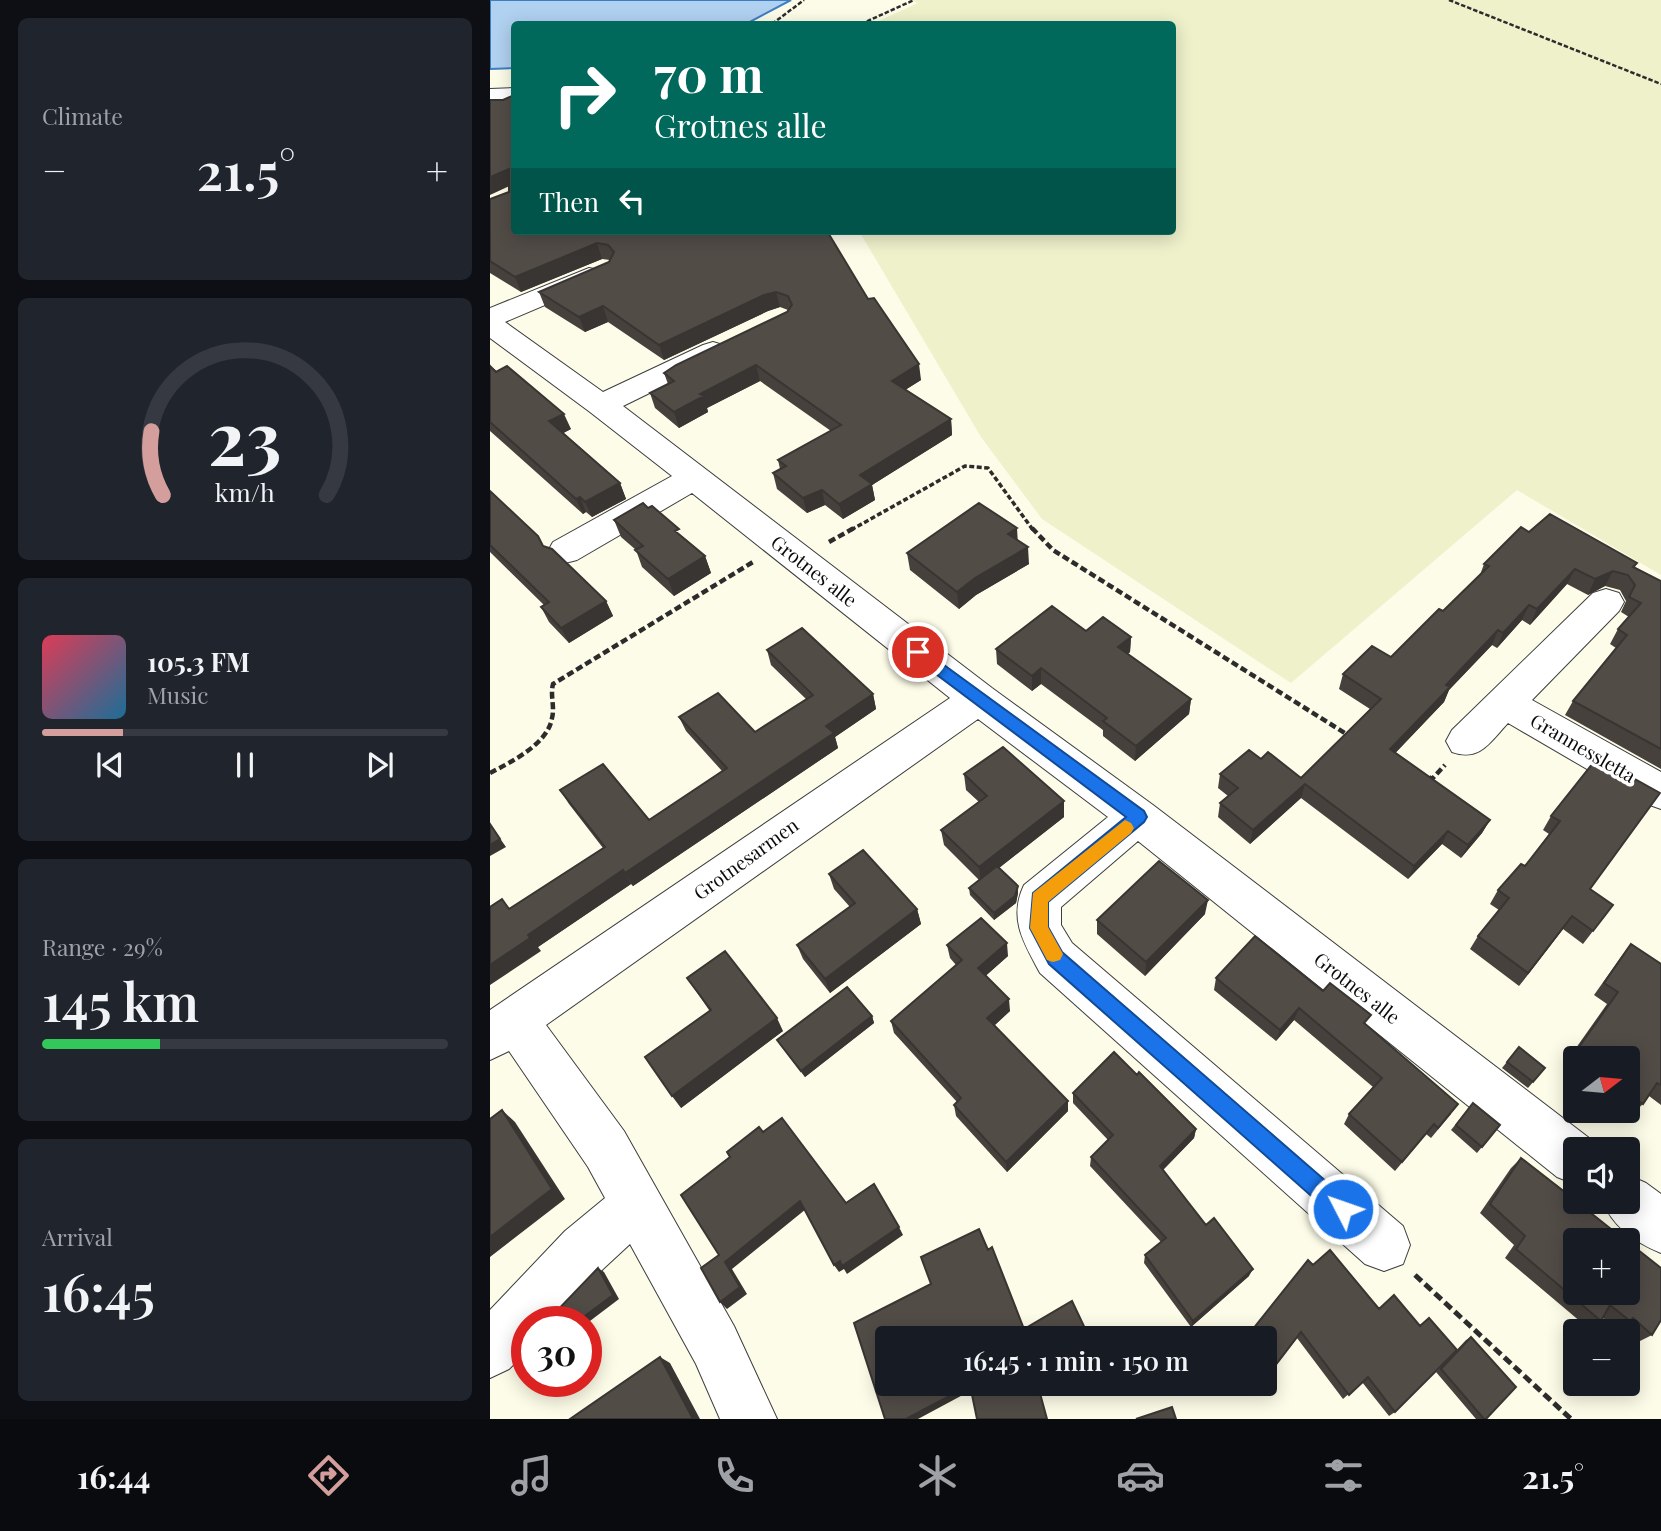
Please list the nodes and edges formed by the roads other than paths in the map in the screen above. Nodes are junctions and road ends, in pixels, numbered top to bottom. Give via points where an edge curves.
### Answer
1 (604, 269) edge
2 (490, 318) edge
3 (490, 325) edge
4 (732, 342) edge
5 (601, 405) junction
6 (694, 478) junction
7 (565, 551) dead end
8 (1606, 601) dead end
9 (978, 699) junction
10 (1505, 703) junction
11 (1466, 741) road end
12 (1661, 792) edge
13 (1138, 817) junction
14 (503, 1028) edge
15 (1563, 1150) edge
16 (637, 1204) junction
17 (1640, 1210) edge
18 (1661, 1227) edge
19 (1384, 1245) road end
20 (490, 1350) edge
21 (749, 1419) edge

1 - 2 street
3 - 5 street, Grotnes alle
4 - 5 street
5 - 6 street, Grotnes alle
6 - 7 street
6 - 9 street, Grotnes alle
8 - 10 street, Grannessletta
9 - 13 street, Grotnes alle
9 - 14 street, Grotnesarmen
10 - 11 street, Grannessletta
10 - 12 street, Grannessletta
13 - 15 street, Grotnes alle
13 - 19 street via 1040,899 1039,928 1056,958
14 - 16 street, Grotnesarmen via 606,1149
16 - 20 street via 584,1250
16 - 21 street, Grotnesarmen via 715,1345
17 - 18 street

